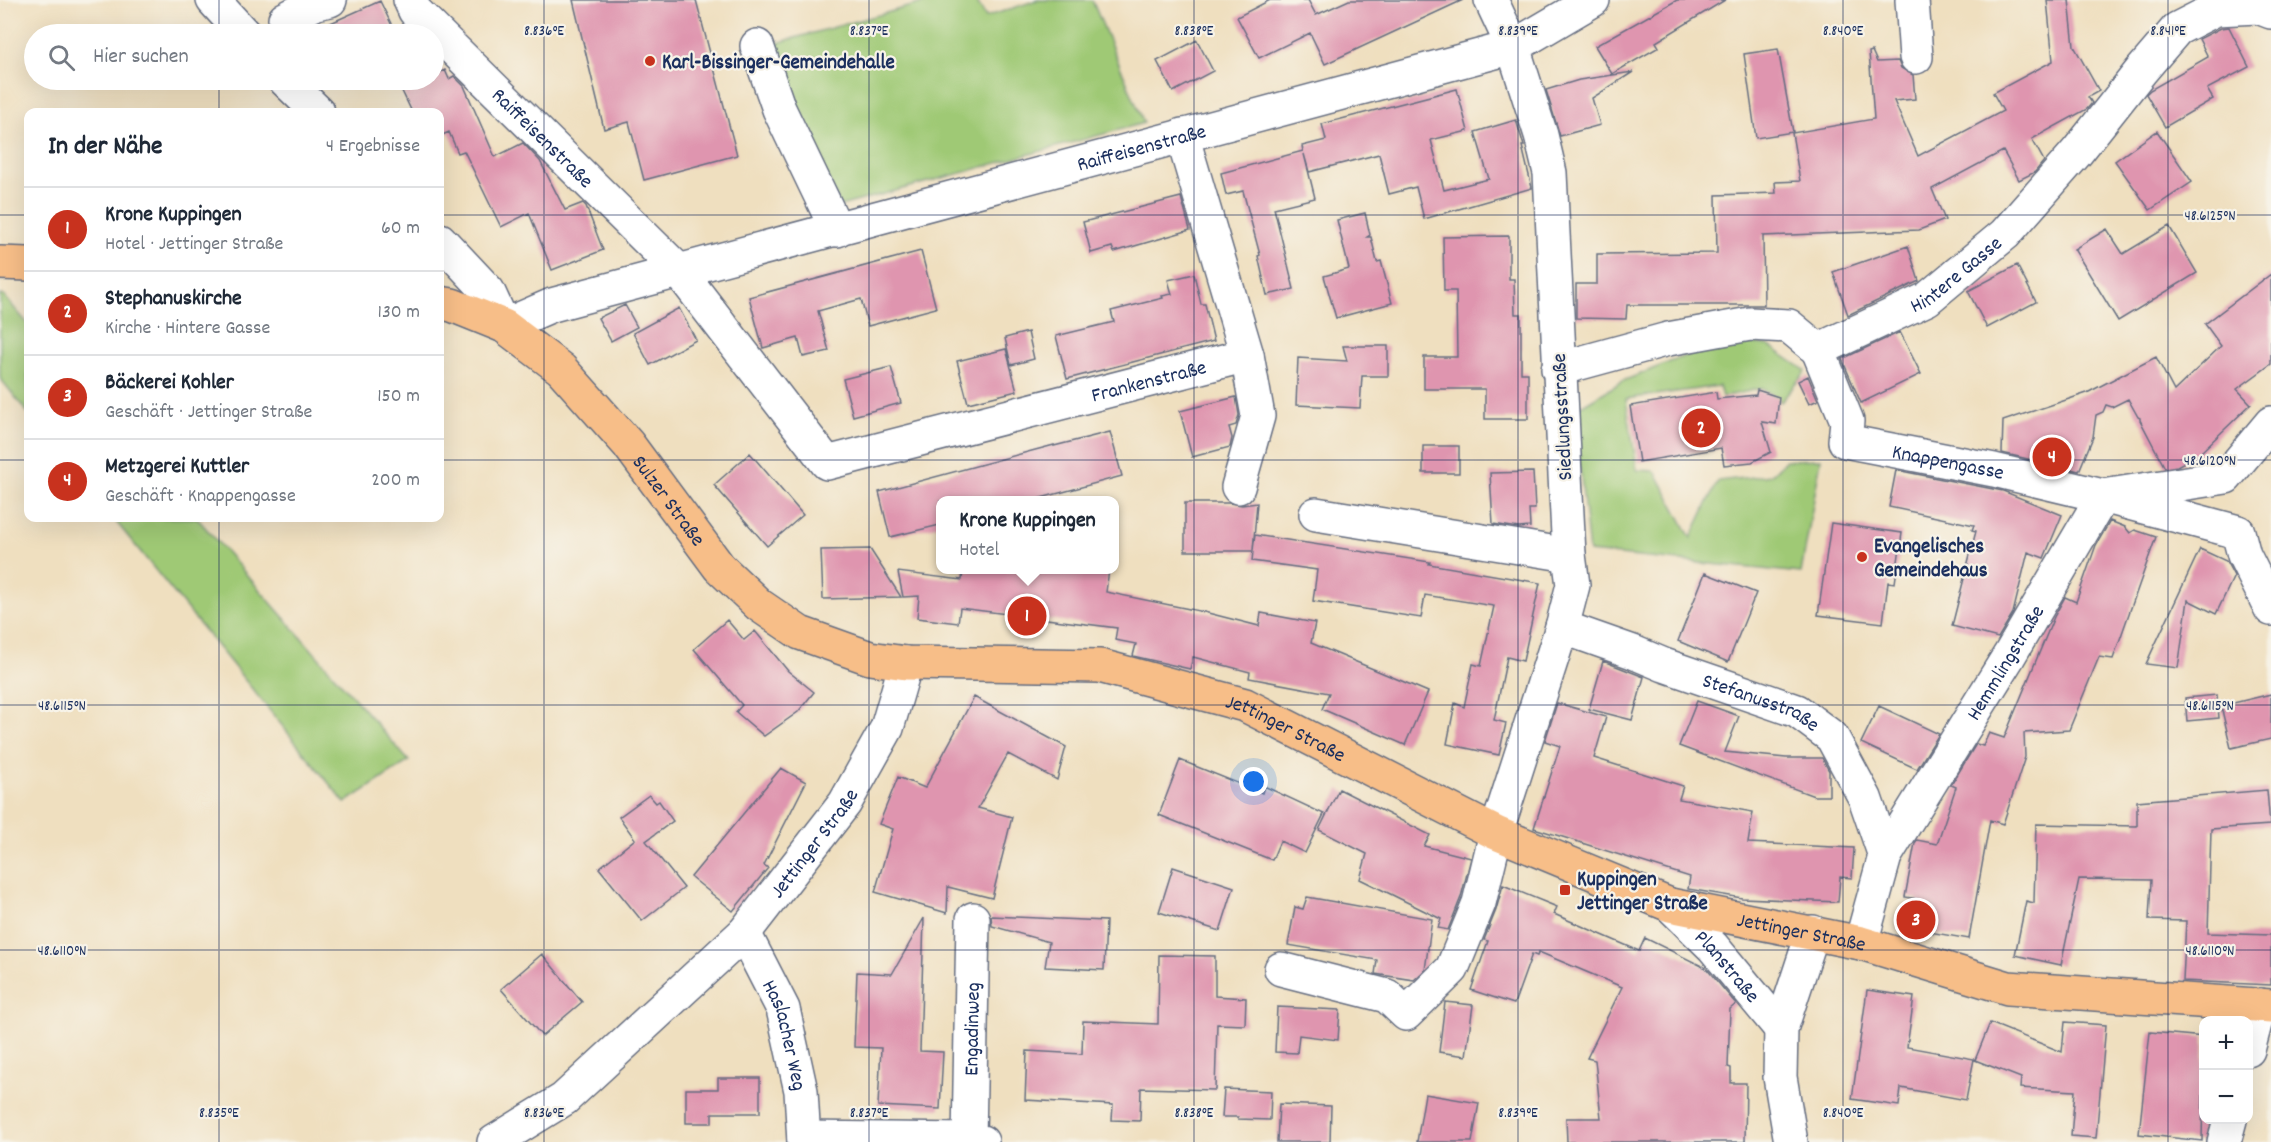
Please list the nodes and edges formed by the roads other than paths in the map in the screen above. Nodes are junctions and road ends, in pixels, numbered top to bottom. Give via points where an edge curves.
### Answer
1 (213, 0) edge
2 (330, 0) edge
3 (410, 0) edge
4 (1491, 0) edge
5 (1593, 0) edge
6 (1912, 0) edge
7 (2271, 12) edge
8 (235, 24) edge
9 (286, 24) edge
10 (428, 24) edge
11 (444, 40) edge
12 (757, 46) dead end
13 (1514, 47) junction
14 (1916, 57) dead end
15 (1182, 135) junction
16 (837, 230) junction
17 (444, 244) edge
18 (0, 263) edge
19 (24, 264) edge
20 (680, 272) junction
21 (446, 304) edge
22 (504, 326) junction
23 (1818, 350) junction
24 (1247, 355) junction
25 (1558, 369) junction
26 (2271, 423) edge
27 (827, 463) joint
28 (2226, 477) junction
29 (1238, 487) dead end
30 (2103, 496) junction
31 (1316, 514) dead end
32 (2238, 532) junction
33 (1569, 555) junction
34 (2271, 609) edge
35 (1563, 627) junction
36 (906, 663) junction
37 (1496, 833) junction
38 (1885, 856) junction
39 (1670, 905) junction
40 (973, 919) dead end
41 (1813, 932) junction
42 (744, 933) junction
43 (1861, 943) junction
44 (1281, 969) dead end
45 (2266, 1005) edge
46 (1781, 1029) junction
47 (2253, 1038) edge
48 (2229, 1124) edge
49 (804, 1140) edge
50 (976, 1141) edge
51 (494, 1142) edge
52 (1791, 1142) edge
53 (2224, 1142) edge

1 - 8 street
2 - 9 street via 316,3 285,20
3 - 10 street, Raiffeisenstraße
4 - 13 street, Siedlungsstraße
5 - 13 street, Raiffeisenstraße
6 - 14 street
7 - 23 street, Hintere Gasse via 2258,7 2216,9 2177,29 2006,234 1927,299
11 - 20 street, Raiffeisenstraße
12 - 16 street via 780,109
13 - 15 street, Raiffeisenstraße
13 - 25 street, Siedlungsstraße via 1550,173
15 - 16 street, Raiffeisenstraße
15 - 24 street
16 - 20 street, Raiffeisenstraße
17 - 22 street via 488,291
18 - 19 main road
20 - 22 street, Raiffeisenstraße via 552,305
20 - 27 street, Raiffeisenstraße
21 - 22 main road, Sulzer Straße
22 - 36 main road, Sulzer Straße via 561,369 628,444 719,567 759,605 800,633 870,658
23 - 25 street via 1789,326 1750,324 1668,339
23 - 30 street, Knappengasse via 1847,421 1845,441
24 - 27 street, Frankenstraße
24 - 29 street via 1258,416
25 - 33 street, Siedlungsstraße
26 - 28 street
28 - 30 street
28 - 32 street
30 - 32 street, Knappengasse
30 - 38 street, Hemmlingstraße
31 - 33 street
32 - 34 street via 2244,555
33 - 35 street, Siedlungsstraße via 1573,585
35 - 37 street, Siedlungsstraße
35 - 38 street, Stefanusstraße via 1797,711 1832,737 1864,798
36 - 37 main road, Jettinger Straße via 1100,666 1245,705
36 - 42 street, Jettinger Straße via 887,728 845,803
37 - 39 main road, Jettinger Straße
37 - 44 street, Siedlungsstraße via 1479,903 1452,969 1406,1014 1387,996
38 - 43 street, Hemmlingstraße
39 - 41 main road, Jettinger Straße
39 - 46 street, Planstraße via 1713,947
40 - 50 street, Engadinweg
41 - 43 main road, Jettinger Straße
41 - 46 street, Planstraße
42 - 49 street, Haslacher Weg via 783,1009 801,1091
42 - 51 street, Jettinger Straße via 564,1099
43 - 45 main road, Jettinger Straße via 2008,988
45 - 47 street
46 - 52 street, Planstraße via 1780,1077
48 - 53 street
49 - 50 street

